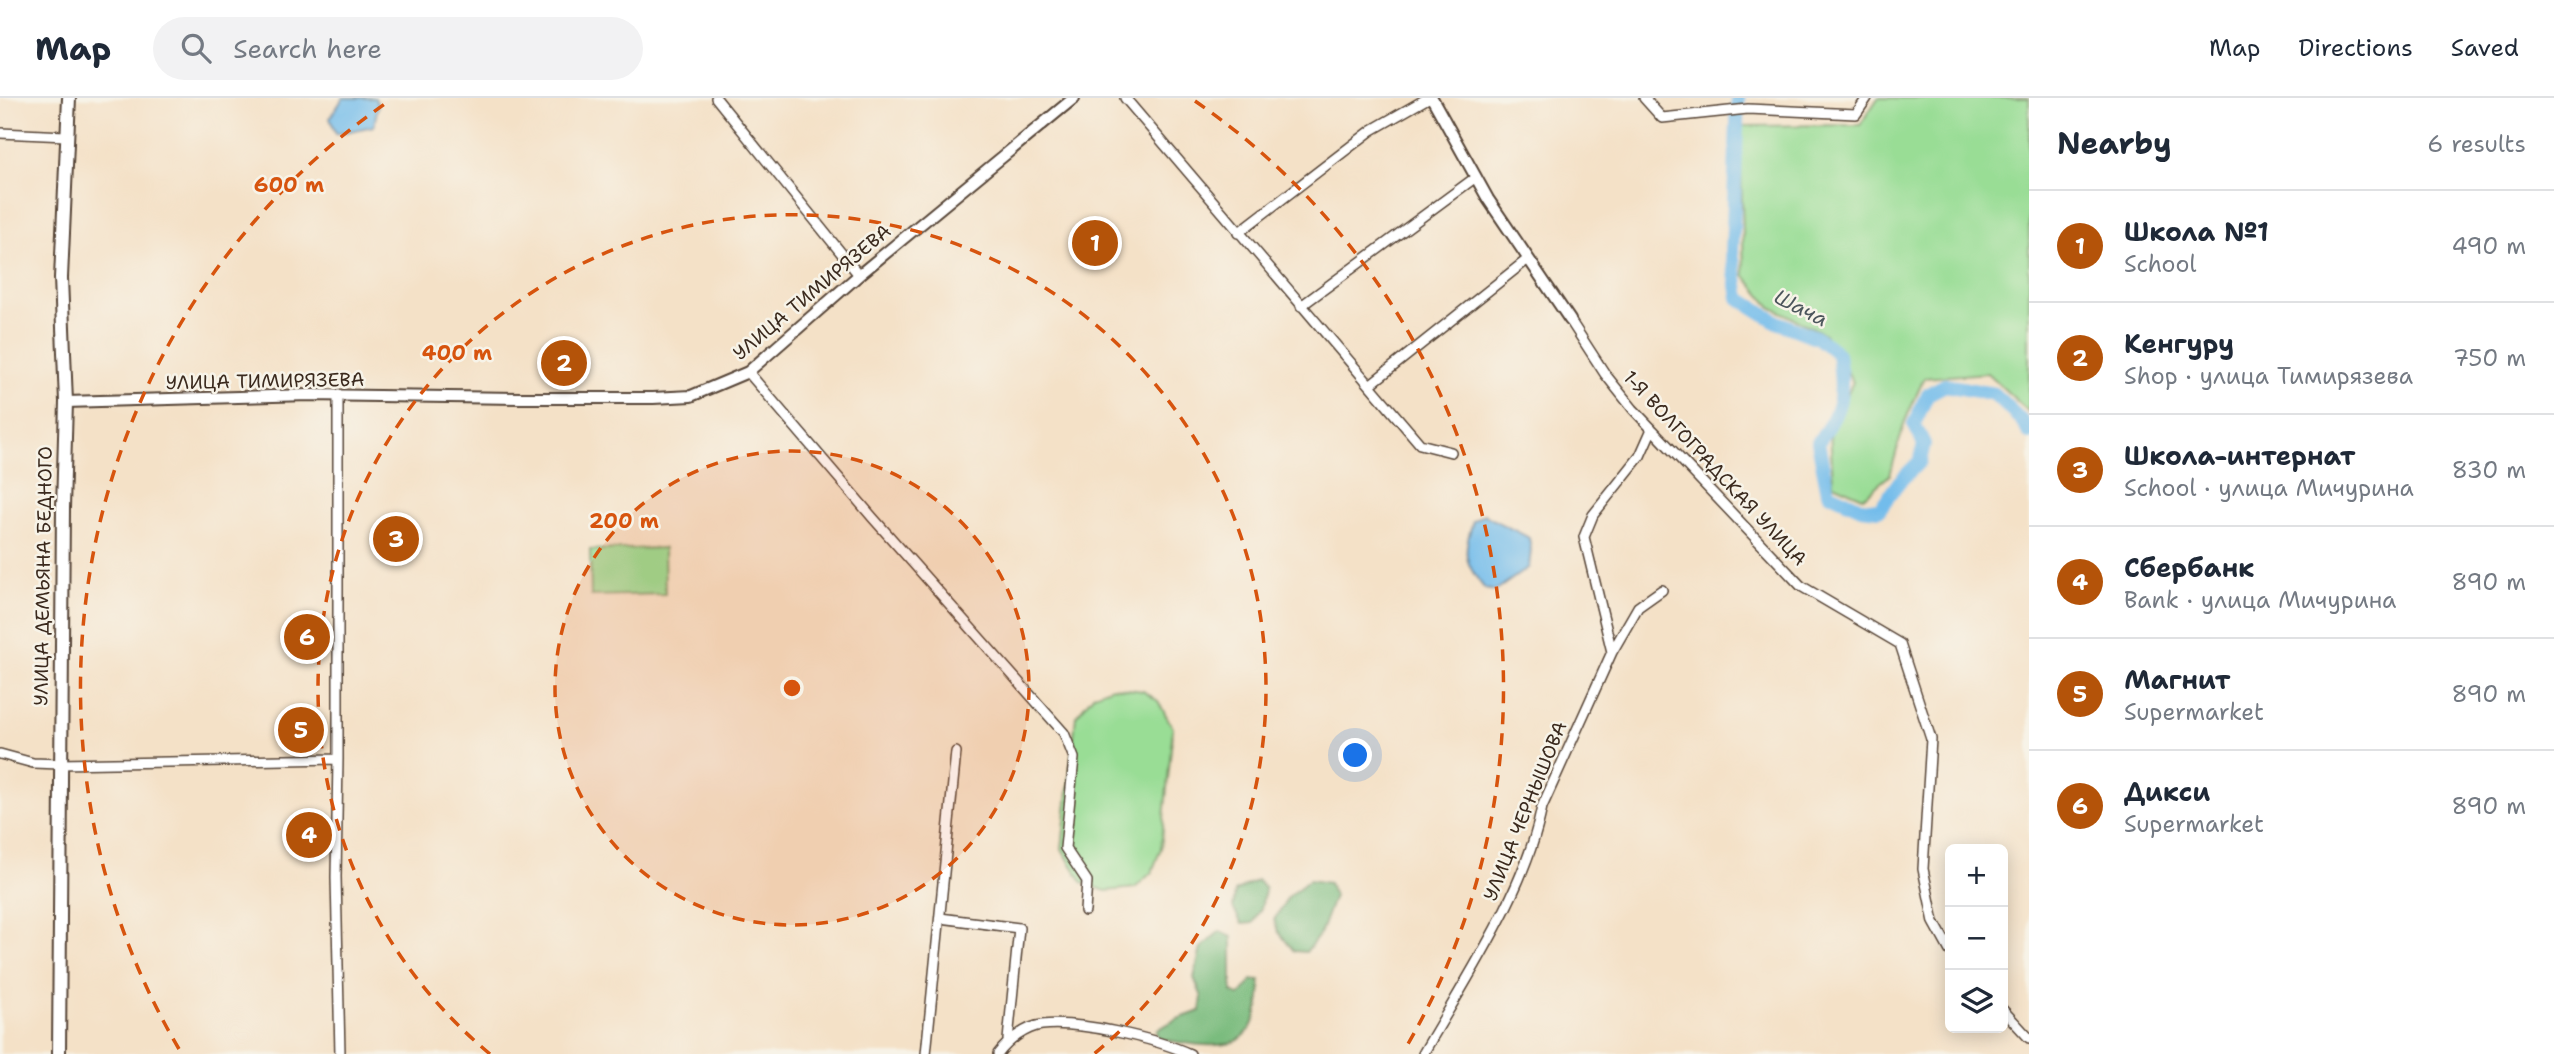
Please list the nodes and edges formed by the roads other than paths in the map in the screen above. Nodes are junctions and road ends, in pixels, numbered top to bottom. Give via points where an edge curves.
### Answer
1 (69, 98) edge
2 (716, 98) edge
3 (1074, 98) edge
4 (1125, 98) edge
5 (1430, 98) edge
6 (1644, 98) edge
7 (1867, 98) edge
8 (0, 134) edge
9 (66, 136) junction
10 (1476, 177) junction
11 (1238, 233) junction
12 (1528, 259) junction
13 (859, 275) junction
14 (1301, 306) junction
15 (1570, 320) joint
16 (748, 372) junction
17 (1371, 384) junction
18 (338, 396) junction
19 (66, 402) junction
20 (1652, 429) junction
21 (1451, 452) dead end
22 (1662, 590) dead end
23 (1612, 652) junction
24 (956, 752) dead end
25 (0, 754) edge
26 (338, 759) junction
27 (60, 764) junction
28 (1085, 911) dead end
29 (940, 918) junction
30 (1945, 942) edge
31 (2008, 1015) edge
32 (2029, 1038) edge
33 (1008, 1040) junction
34 (60, 1054) edge
35 (340, 1054) edge
36 (926, 1054) edge
37 (998, 1054) edge
38 (1190, 1054) edge
39 (1423, 1054) edge

1 - 9 main road, УЛИЦА ДЕМЬЯНА БЕДНОГО
2 - 13 street
3 - 13 street, УЛИЦА ТИМИРЯЗЕВА
4 - 11 street
5 - 10 street, 1-Я ВОЛГОГРАДСКАЯ УЛИЦА
5 - 11 street via 1372,130
6 - 7 street via 1662,118 1748,109 1856,114
8 - 9 street
9 - 19 main road, УЛИЦА ДЕМЬЯНА БЕДНОГО via 61,278
10 - 12 street, 1-Я ВОЛГОГРАДСКАЯ УЛИЦА
10 - 14 street
11 - 14 street
12 - 15 street, 1-Я ВОЛГОГРАДСКАЯ УЛИЦА
12 - 17 street
13 - 16 street, УЛИЦА ТИМИРЯЗЕВА
14 - 17 street
15 - 20 street, 1-Я ВОЛГОГРАДСКАЯ УЛИЦА via 1605,374
16 - 18 street, УЛИЦА ТИМИРЯЗЕВА via 691,396
16 - 28 street via 1064,733 1074,758 1065,848 1087,881
17 - 21 street via 1420,444
18 - 19 street, УЛИЦА ТИМИРЯЗЕВА
18 - 26 street
19 - 27 main road, УЛИЦА ДЕМЬЯНА БЕДНОГО
20 - 23 street via 1640,456 1593,515 1584,537
20 - 30 street, 1-Я ВОЛГОГРАДСКАЯ УЛИЦА via 1801,586 1900,644 1931,739 1923,869 1934,922
22 - 23 street, УЛИЦА ЧЕРНЫШОВА via 1638,607
23 - 39 street, УЛИЦА ЧЕРНЫШОВА via 1542,807 1537,834 1510,900
24 - 29 street
25 - 27 street
26 - 27 street
26 - 35 street
27 - 34 main road, УЛИЦА ДЕМЬЯНА БЕДНОГО
29 - 33 street via 1019,928
29 - 36 street
31 - 32 street
33 - 37 street
33 - 38 street via 1040,1025 1092,1027

